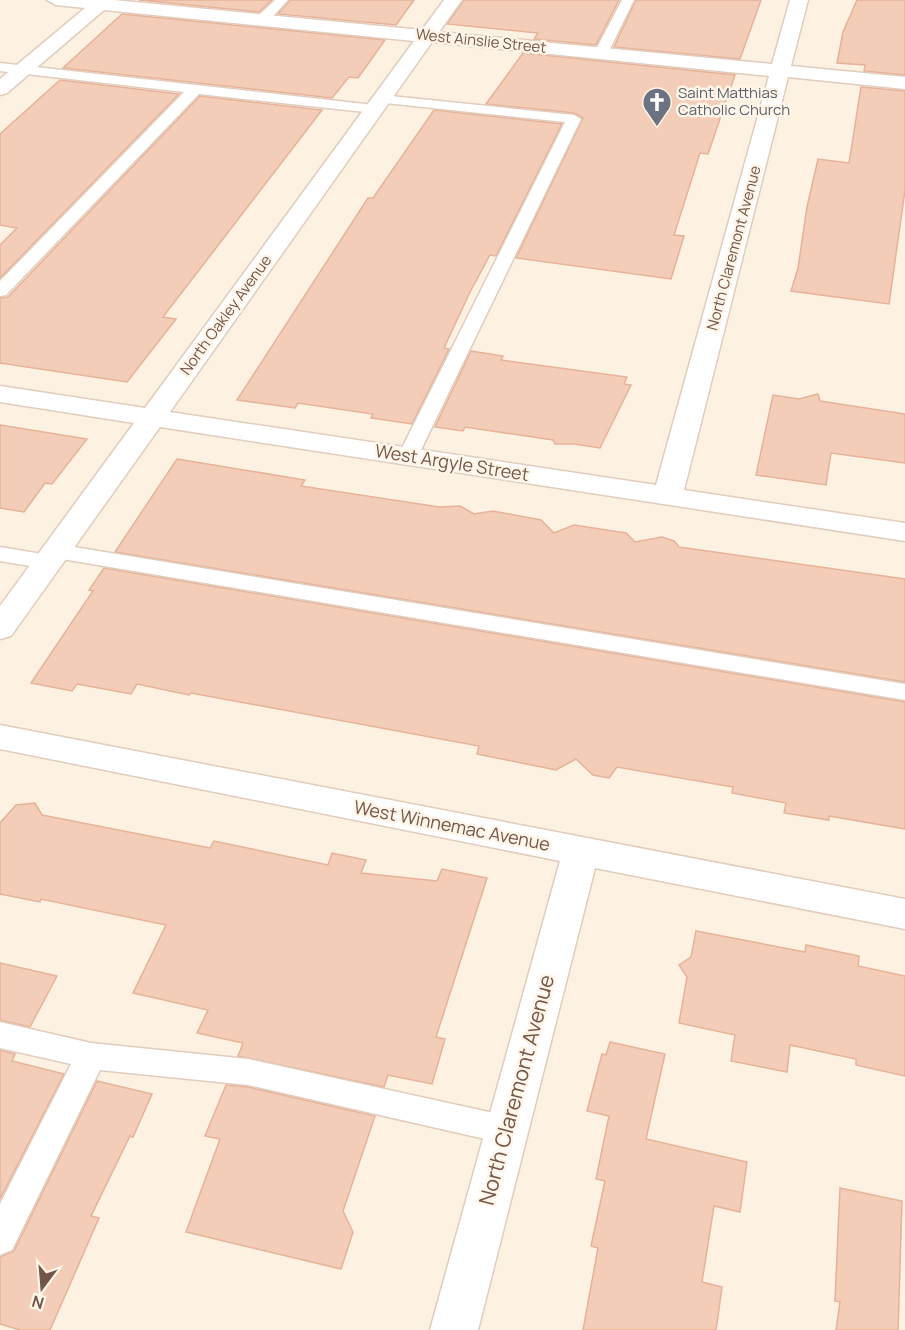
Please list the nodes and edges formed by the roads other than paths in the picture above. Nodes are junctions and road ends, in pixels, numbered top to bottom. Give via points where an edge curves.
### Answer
1 (56, 0) edge
2 (282, 0) edge
3 (453, 0) edge
4 (628, 0) edge
5 (799, 0) edge
6 (103, 2) edge
7 (262, 20) junction
8 (427, 36) junction
9 (601, 53) junction
10 (0, 67) edge
11 (23, 70) junction
12 (781, 71) junction
13 (905, 83) edge
14 (0, 89) edge
15 (195, 89) junction
16 (378, 104) junction
17 (0, 291) edge
18 (0, 394) edge
19 (153, 417) junction
20 (408, 456) junction
21 (668, 496) junction
22 (905, 532) edge
23 (0, 554) edge
24 (52, 557) junction
25 (0, 629) edge
26 (905, 692) edge
27 (0, 737) edge
28 (580, 851) junction
29 (905, 914) edge
30 (0, 1035) edge
31 (91, 1056) junction
32 (507, 1130) junction
33 (0, 1239) edge
34 (454, 1330) edge

1 - 6 street, West Ainslie Street
2 - 7 lane
3 - 8 street, North Oakley Avenue
4 - 9 lane
5 - 12 street, North Claremont Avenue
6 - 7 street, West Ainslie Street
6 - 11 street
7 - 8 street, West Ainslie Street
8 - 9 street, West Ainslie Street
8 - 16 street, North Oakley Avenue
9 - 12 street, West Ainslie Street
10 - 11 lane
11 - 14 street
11 - 15 lane
12 - 13 street, West Ainslie Street
12 - 21 street, North Claremont Avenue
15 - 16 lane
15 - 17 lane
16 - 19 street, North Oakley Avenue
16 - 20 lane via 573,119
18 - 19 street, West Argyle Street
19 - 20 street, West Argyle Street
19 - 24 street, North Oakley Avenue
20 - 21 street, West Argyle Street
21 - 22 street, West Argyle Street
23 - 24 lane
24 - 25 street, North Oakley Avenue
24 - 26 lane
27 - 28 street, West Winnemac Avenue
28 - 29 street, West Winnemac Avenue
28 - 32 street, North Claremont Avenue
30 - 31 lane
31 - 32 lane via 248,1072
31 - 33 lane
32 - 34 street, North Claremont Avenue

